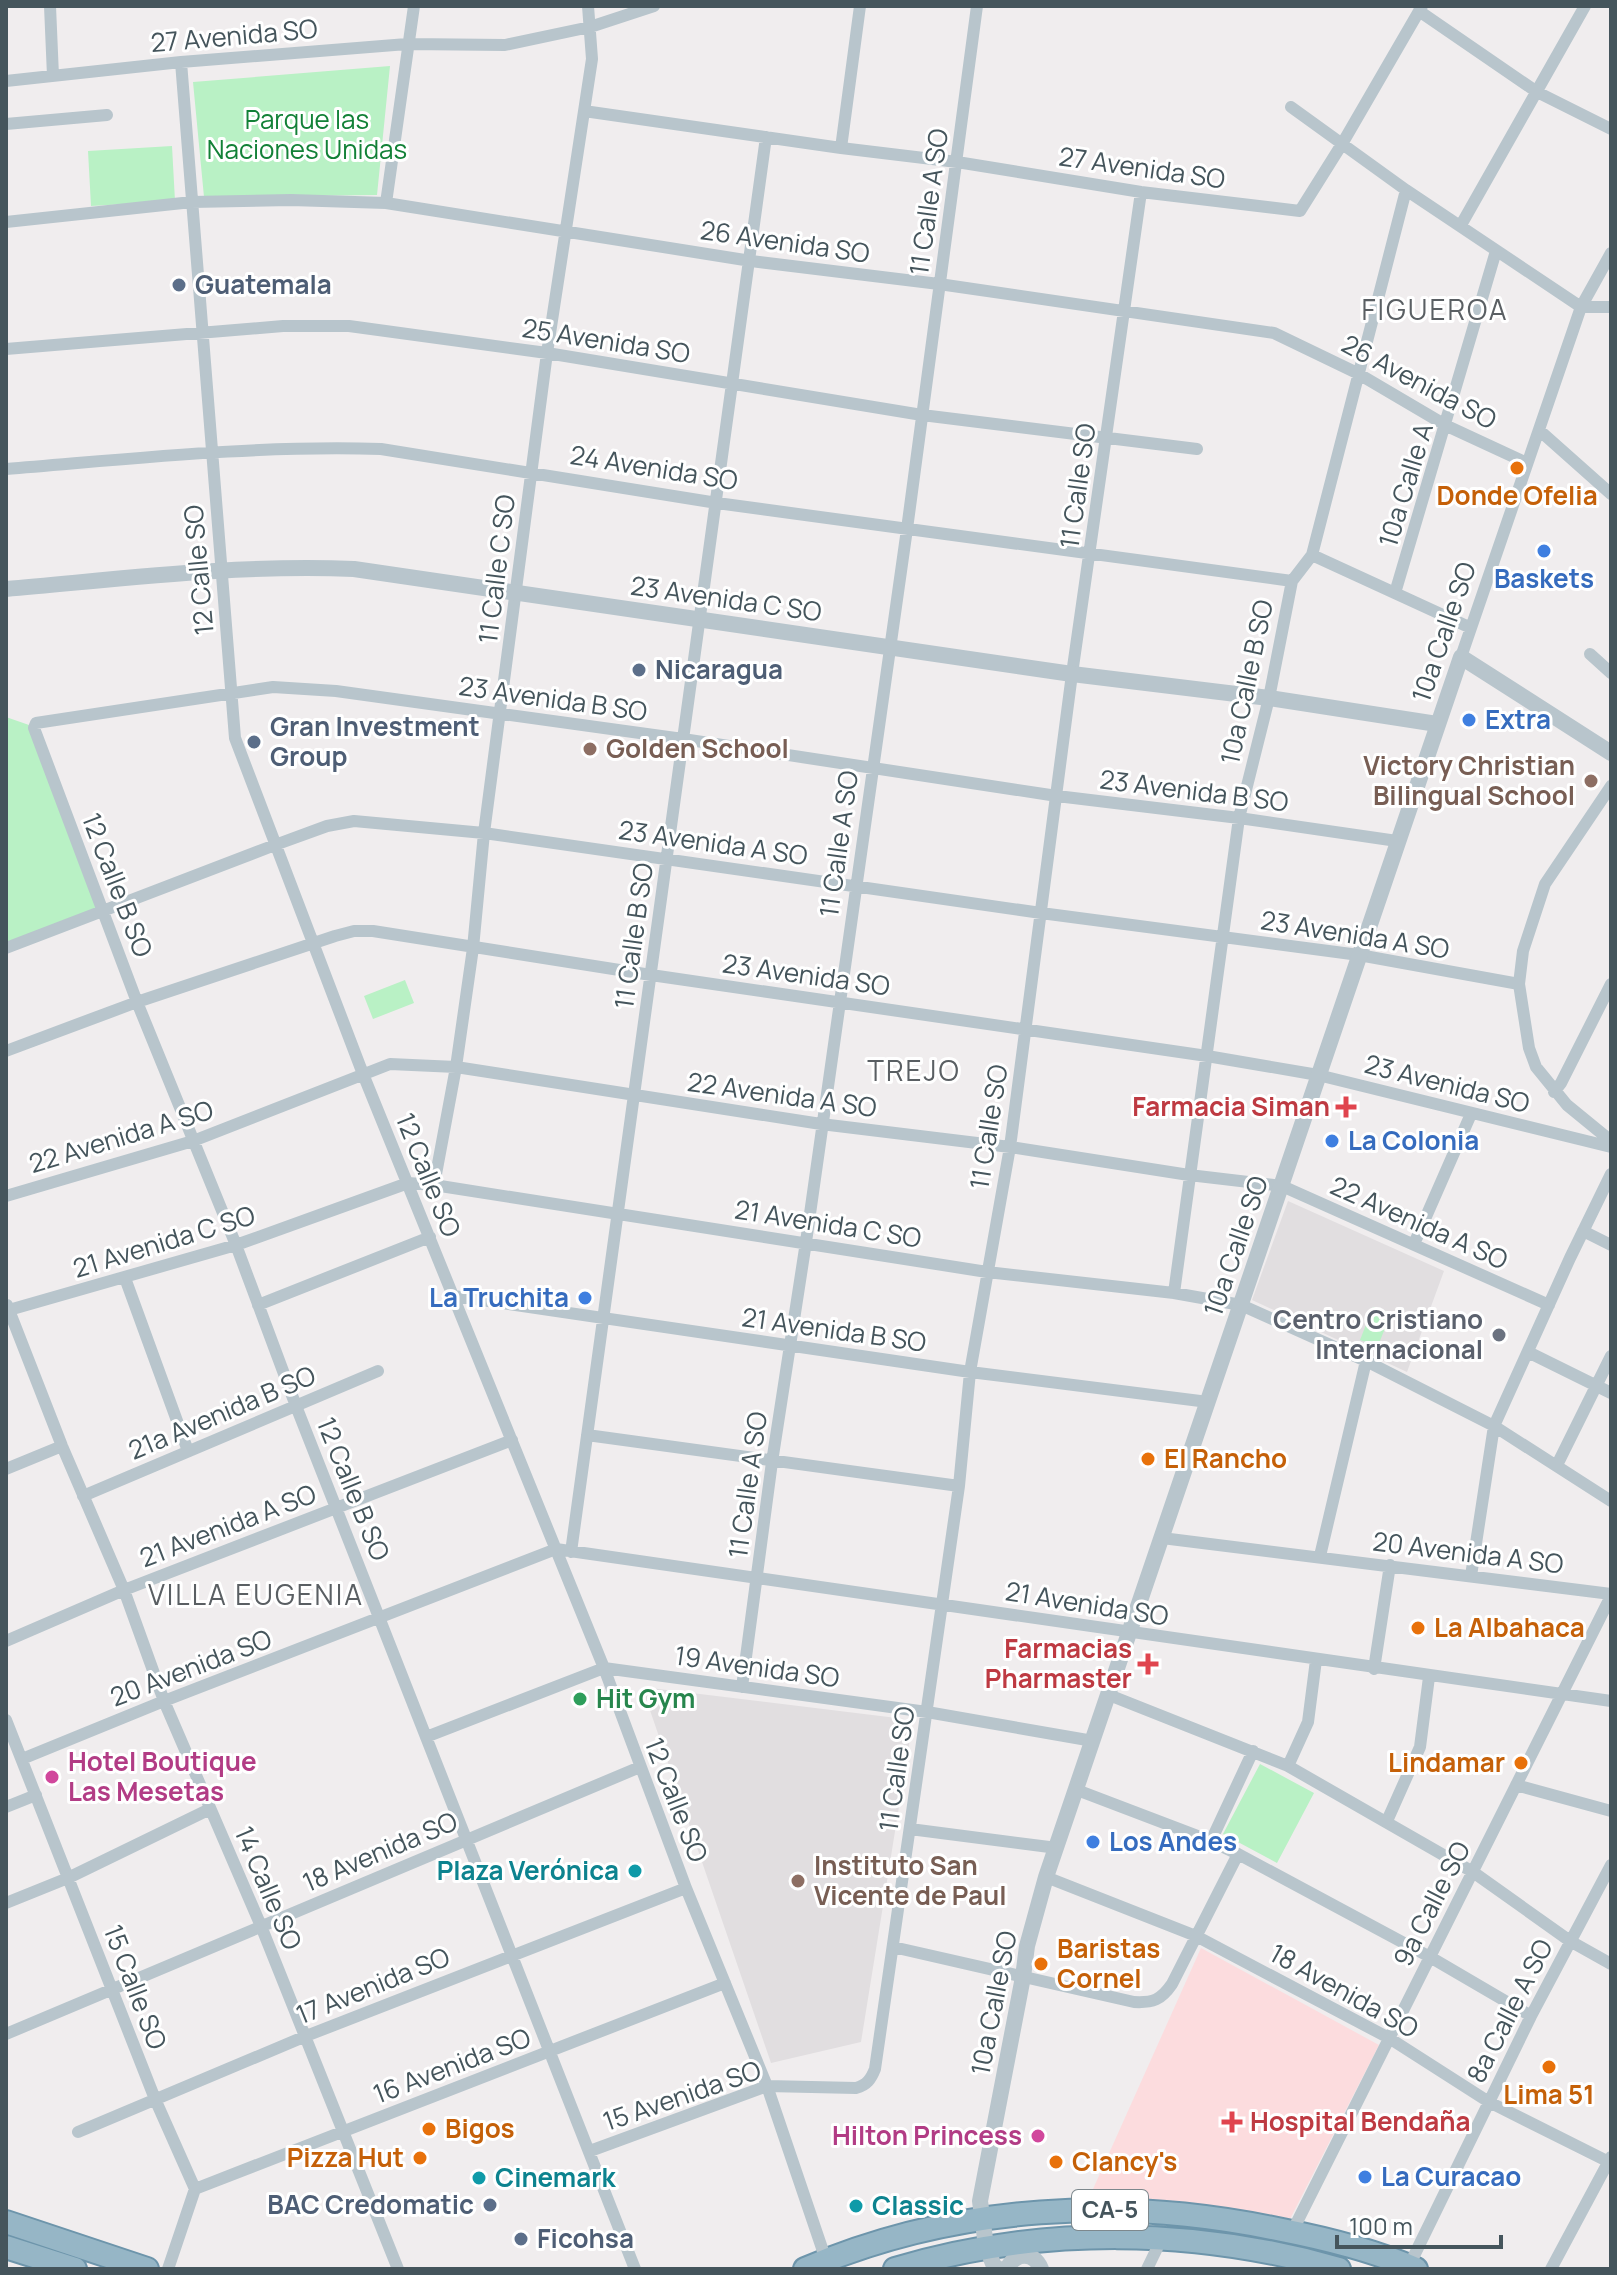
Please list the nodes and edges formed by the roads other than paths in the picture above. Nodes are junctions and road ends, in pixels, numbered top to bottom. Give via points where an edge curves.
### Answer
1 (50, 6) edge
2 (414, 6) edge
3 (588, 6) edge
4 (654, 6) edge
5 (860, 6) edge
6 (977, 6) edge
7 (1585, 6) edge
8 (1420, 9) edge
9 (590, 27) junction
10 (407, 44) junction
11 (181, 62) junction
12 (53, 76) junction
13 (6, 81) edge
14 (1537, 92) junction
15 (1291, 107) dead end
16 (584, 111) junction
17 (107, 115) dead end
18 (6, 124) edge
19 (1611, 129) edge
20 (766, 137) junction
21 (1342, 144) junction
22 (841, 148) junction
23 (957, 162) junction
24 (1406, 190) junction
25 (1141, 192) junction
26 (192, 202) junction
27 (386, 203) junction
28 (6, 222) edge
29 (1461, 225) junction
30 (564, 232) junction
31 (1496, 251) junction
32 (1611, 253) edge
33 (751, 261) junction
34 (939, 284) junction
35 (1581, 307) junction
36 (1611, 307) edge
37 (1123, 312) junction
38 (203, 332) junction
39 (6, 349) edge
40 (547, 353) junction
41 (1357, 373) junction
42 (733, 382) junction
43 (922, 415) junction
44 (1447, 426) junction
45 (1539, 430) junction
46 (1107, 438) junction
47 (1197, 449) dead end
48 (212, 453) junction
49 (1527, 463) junction
50 (6, 469) edge
51 (531, 473) junction
52 (1611, 494) edge
53 (717, 503) junction
54 (907, 529) junction
55 (1312, 555) junction
56 (1091, 556) junction
57 (222, 570) junction
58 (1292, 581) junction
59 (6, 589) edge
60 (516, 591) junction
61 (1395, 593) junction
62 (699, 620) junction
63 (1471, 628) junction
64 (889, 647) junction
65 (1590, 654) dead end
66 (1461, 657) junction
67 (1611, 673) edge
68 (1072, 674) junction
69 (231, 692) junction
70 (1269, 698) junction
71 (500, 713) junction
72 (36, 723) joint
73 (1437, 724) junction
74 (683, 739) junction
75 (1610, 750) edge
76 (872, 768) junction
77 (1611, 786) edge
78 (1057, 796) junction
79 (1239, 818) junction
80 (484, 833) junction
81 (1397, 841) junction
82 (275, 845) junction
83 (666, 860) junction
84 (856, 885) junction
85 (103, 911) junction
86 (1041, 913) junction
87 (1221, 937) junction
88 (315, 944) junction
89 (6, 948) edge
90 (473, 948) junction
91 (1359, 955) junction
92 (651, 975) junction
93 (1519, 984) junction
94 (1611, 984) edge
95 (137, 1002) junction
96 (840, 1002) junction
97 (1026, 1029) junction
98 (6, 1051) edge
99 (1207, 1056) junction
100 (456, 1067) junction
101 (363, 1074) junction
102 (1318, 1075) junction
103 (1554, 1092) junction
104 (634, 1095) junction
105 (1471, 1114) junction
106 (821, 1124) junction
107 (193, 1141) junction
108 (1611, 1144) edge
109 (1010, 1147) junction
110 (1611, 1174) edge
111 (1189, 1175) junction
112 (408, 1183) junction
113 (434, 1185) junction
114 (1282, 1186) junction
115 (6, 1196) edge
116 (618, 1215) junction
117 (1583, 1231) junction
118 (430, 1237) junction
119 (806, 1242) junction
120 (1414, 1244) junction
121 (236, 1245) junction
122 (1611, 1245) edge
123 (987, 1272) junction
124 (125, 1278) junction
125 (1174, 1293) junction
126 (454, 1296) junction
127 (258, 1305) junction
128 (1241, 1305) junction
129 (1549, 1305) junction
130 (8, 1307) edge
131 (603, 1320) junction
132 (791, 1346) junction
133 (1528, 1352) junction
134 (1611, 1356) edge
135 (1366, 1361) junction
136 (378, 1371) dead end
137 (970, 1372) junction
138 (1596, 1386) junction
139 (1611, 1393) edge
140 (1208, 1402) junction
141 (296, 1406) junction
142 (1494, 1426) junction
143 (587, 1435) junction
144 (512, 1440) junction
145 (62, 1446) junction
146 (188, 1451) junction
147 (772, 1462) junction
148 (1557, 1465) junction
149 (6, 1469) edge
150 (959, 1486) junction
151 (83, 1496) junction
152 (1611, 1501) edge
153 (337, 1507) junction
154 (1162, 1538) junction
155 (556, 1549) junction
156 (571, 1552) junction
157 (1320, 1556) junction
158 (1390, 1565) junction
159 (1471, 1576) junction
160 (756, 1577) junction
161 (124, 1590) junction
162 (1611, 1595) edge
163 (940, 1603) junction
164 (380, 1618) junction
165 (1130, 1634) junction
166 (6, 1641) edge
167 (1316, 1660) junction
168 (604, 1668) junction
169 (1374, 1669) junction
170 (1429, 1677) junction
171 (742, 1687) junction
172 (1561, 1694) junction
173 (1109, 1695) junction
174 (164, 1701) junction
175 (1611, 1701) edge
176 (927, 1712) junction
177 (6, 1720) edge
178 (426, 1737) junction
179 (10, 1738) edge
180 (1093, 1741) junction
181 (1253, 1751) junction
182 (22, 1759) junction
183 (1288, 1766) junction
184 (640, 1767) junction
185 (1516, 1785) junction
186 (1077, 1790) junction
187 (36, 1795) junction
188 (6, 1807) edge
189 (210, 1809) junction
190 (1611, 1811) edge
191 (1387, 1821) junction
192 (910, 1829) junction
193 (468, 1839) junction
194 (1211, 1841) junction
195 (1057, 1848) junction
196 (1238, 1854) junction
197 (1611, 1865) edge
198 (1473, 1872) junction
199 (1046, 1877) junction
200 (68, 1878) junction
201 (686, 1888) junction
202 (6, 1903) edge
203 (261, 1926) junction
204 (1196, 1936) junction
205 (1570, 1941) junction
206 (893, 1947) junction
207 (513, 1955) junction
208 (1430, 1957) junction
209 (1611, 1964) edge
210 (1023, 1977) junction
211 (725, 1983) junction
212 (112, 1989) junction
213 (1531, 2016) junction
214 (6, 2034) edge
215 (306, 2036) junction
216 (1389, 2038) junction
217 (551, 2051) junction
218 (875, 2069) joint
219 (767, 2086) junction
220 (155, 2099) junction
221 (1489, 2102) junction
222 (344, 2131) junction
223 (78, 2132) dead end
224 (590, 2151) junction
225 (1610, 2161) edge
226 (195, 2189) junction
227 (981, 2218) junction
228 (6, 2222) edge
229 (1292, 2232) junction
230 (1162, 2238) junction
231 (986, 2246) junction
232 (6, 2247) edge
233 (1245, 2247) junction
234 (1024, 2248) junction
235 (1277, 2261) edge
236 (816, 2265) edge
237 (1413, 2267) edge
238 (75, 2269) edge
239 (147, 2269) edge
240 (168, 2269) edge
241 (398, 2269) edge
242 (635, 2269) edge
243 (895, 2269) edge
244 (999, 2269) edge
245 (1007, 2269) edge
246 (1041, 2269) edge
247 (1147, 2269) edge
248 (1339, 2269) edge
249 (1551, 2269) edge

1 - 12 street
2 - 10 street
3 - 9 street, 11 Calle C SO
4 - 9 street, 27 Avenida SO
5 - 22 street
6 - 23 street, 11 Calle A SO
7 - 14 street
8 - 14 street
8 - 21 street
9 - 10 street, 27 Avenida SO via 505,45
9 - 16 street, 11 Calle C SO via 592,59
10 - 11 street, 27 Avenida SO
10 - 27 street
11 - 12 street, 27 Avenida SO
11 - 26 street, 12 Calle SO
12 - 13 street, 27 Avenida SO
14 - 19 street
14 - 29 street
15 - 21 street
16 - 20 street, 27 Avenida SO
16 - 30 street, 11 Calle C SO
17 - 18 street
20 - 22 street, 27 Avenida SO
20 - 33 street, 11 Calle B SO
21 - 24 street
21 - 25 street, 27 Avenida SO via 1300,211
22 - 23 street, 27 Avenida SO
23 - 25 street, 27 Avenida SO
23 - 34 street, 11 Calle A SO
24 - 29 street
24 - 41 street, 10a Calle B SO
25 - 37 street, 11 Calle SO
26 - 27 street, 26 Avenida SO
26 - 28 street, 26 Avenida SO
26 - 38 street, 12 Calle SO
27 - 30 street, 26 Avenida SO
29 - 31 street
30 - 33 street, 26 Avenida SO
30 - 40 street, 11 Calle C SO
31 - 35 street
31 - 44 street, 10a Calle A
32 - 35 street, 10a Calle SO
33 - 34 street, 26 Avenida SO
33 - 42 street, 11 Calle B SO
34 - 37 street, 26 Avenida SO
34 - 43 street, 11 Calle A SO
35 - 36 street
35 - 45 street, 10a Calle SO
37 - 41 street, 26 Avenida SO via 1274,333
37 - 46 street, 11 Calle SO
38 - 39 street, 25 Avenida SO
38 - 40 street, 25 Avenida SO via 349,326
38 - 48 street, 12 Calle SO
40 - 42 street, 25 Avenida SO
40 - 51 street, 11 Calle C SO
41 - 44 street, 26 Avenida SO
41 - 55 street, 10a Calle B SO
42 - 43 street, 25 Avenida SO
42 - 53 street, 11 Calle B SO
43 - 46 street, 25 Avenida SO
43 - 54 street, 11 Calle A SO
44 - 49 street, 26 Avenida SO
44 - 61 street, 10a Calle A
45 - 49 street, 10a Calle SO
45 - 52 street
46 - 47 street, 25 Avenida SO
46 - 56 street, 11 Calle SO
48 - 50 street, 24 Avenida SO
48 - 51 street, 24 Avenida SO via 381,449
48 - 57 street, 12 Calle SO
49 - 63 street, 10a Calle SO
51 - 53 street, 24 Avenida SO
51 - 60 street, 11 Calle C SO
53 - 54 street, 24 Avenida SO
53 - 62 street, 11 Calle B SO
54 - 56 street, 24 Avenida SO
54 - 64 street, 11 Calle A SO
55 - 58 street, 10a Calle B SO
55 - 61 street
56 - 58 street, 24 Avenida SO
56 - 68 street, 11 Calle SO
57 - 59 street, 23 Avenida C SO
57 - 60 street, 23 Avenida C SO via 354,569
57 - 69 street, 12 Calle SO
58 - 70 street, 10a Calle B SO
60 - 62 street, 23 Avenida C SO
60 - 71 street, 11 Calle C SO
61 - 63 street
62 - 64 street, 23 Avenida C SO
62 - 74 street, 11 Calle B SO
63 - 66 street, 10a Calle SO
64 - 68 street, 23 Avenida C SO
64 - 76 street, 11 Calle A SO
65 - 67 street
66 - 73 street, 10a Calle SO
66 - 75 street
68 - 70 street, 23 Avenida C SO
68 - 78 street, 11 Calle SO
69 - 71 street, 23 Avenida B SO via 273,687 336,691
69 - 72 street, 23 Avenida B SO
69 - 82 street, 12 Calle SO via 235,738
70 - 73 street, 23 Avenida C SO
70 - 79 street, 10a Calle B SO
71 - 74 street, 23 Avenida B SO
71 - 80 street, 11 Calle C SO
72 - 85 street, 12 Calle B SO
73 - 81 street, 10a Calle SO
74 - 76 street, 23 Avenida B SO
74 - 83 street, 11 Calle B SO
76 - 78 street, 23 Avenida B SO
76 - 84 street, 11 Calle A SO
77 - 93 street via 1545,884 1523,951
78 - 79 street, 23 Avenida B SO
78 - 86 street, 11 Calle SO
79 - 81 street, 23 Avenida B SO
79 - 87 street, 10a Calle B SO
80 - 82 street, 23 Avenida A SO via 354,821
80 - 83 street, 23 Avenida A SO
80 - 90 street, 11 Calle C SO
81 - 91 street, 10a Calle SO
82 - 85 street, 23 Avenida A SO
82 - 88 street, 12 Calle SO
83 - 84 street, 23 Avenida A SO
83 - 92 street, 11 Calle B SO
84 - 86 street, 23 Avenida A SO
84 - 96 street, 11 Calle A SO
85 - 89 street
85 - 95 street, 12 Calle B SO
86 - 87 street, 23 Avenida A SO
86 - 97 street, 11 Calle SO
87 - 91 street, 23 Avenida A SO
87 - 99 street, 10a Calle B SO
88 - 90 street, 23 Avenida SO via 354,931 373,931
88 - 95 street, 23 Avenida SO
88 - 101 street, 12 Calle SO
90 - 92 street, 23 Avenida SO
90 - 100 street, 11 Calle C SO
91 - 93 street, 23 Avenida A SO
91 - 102 street, 10a Calle SO
92 - 96 street, 23 Avenida SO
92 - 104 street, 11 Calle B SO
93 - 103 street via 1529,1048
94 - 103 street
95 - 98 street, 23 Avenida SO
95 - 107 street, 12 Calle B SO
96 - 97 street, 23 Avenida SO
96 - 106 street, 11 Calle A SO
97 - 99 street, 23 Avenida SO
97 - 109 street, 11 Calle SO
99 - 102 street, 23 Avenida SO
99 - 111 street, 10a Calle B SO
100 - 101 street, 22 Avenida A SO via 390,1064
100 - 104 street, 22 Avenida A SO
100 - 113 street, 11 Calle C SO
101 - 107 street, 22 Avenida A SO
101 - 112 street, 12 Calle SO
102 - 105 street, 23 Avenida SO
102 - 114 street, 10a Calle SO
103 - 108 street
104 - 106 street, 22 Avenida A SO
104 - 116 street, 11 Calle B SO
105 - 108 street, 23 Avenida SO
105 - 120 street
106 - 109 street, 22 Avenida A SO
106 - 119 street, 11 Calle A SO
107 - 115 street, 22 Avenida A SO
107 - 121 street, 12 Calle B SO
109 - 111 street, 22 Avenida A SO
109 - 123 street, 11 Calle SO
110 - 117 street
111 - 114 street, 22 Avenida A SO
111 - 125 street, 10a Calle B SO
112 - 113 street, 21 Avenida C SO
112 - 118 street, 12 Calle SO
112 - 121 street, 21 Avenida C SO
113 - 116 street, 21 Avenida C SO
114 - 120 street, 22 Avenida A SO
114 - 128 street, 10a Calle SO
116 - 119 street, 21 Avenida C SO
116 - 131 street, 11 Calle B SO
117 - 122 street
117 - 129 street
118 - 126 street, 12 Calle SO
118 - 127 street
119 - 123 street, 21 Avenida C SO
119 - 132 street, 11 Calle A SO
120 - 129 street, 22 Avenida A SO
121 - 124 street, 21 Avenida C SO
121 - 127 street, 12 Calle B SO
123 - 125 street, 21 Avenida C SO
123 - 137 street, 11 Calle SO
124 - 130 street, 21 Avenida C SO
124 - 146 street
125 - 128 street, 21 Avenida C SO
126 - 131 street, 21 Avenida B SO
126 - 144 street, 12 Calle SO
127 - 141 street, 12 Calle B SO
128 - 135 street, 21 Avenida C SO
128 - 140 street, 10a Calle SO
129 - 133 street
130 - 145 street, 14 Calle SO
131 - 132 street, 21 Avenida B SO
131 - 143 street, 11 Calle B SO
132 - 137 street, 21 Avenida B SO
132 - 147 street, 11 Calle A SO
133 - 138 street
133 - 142 street
134 - 138 street
135 - 142 street, 21 Avenida C SO
135 - 157 street
136 - 141 street, 21a Avenida B SO
137 - 140 street, 21 Avenida B SO
137 - 150 street, 11 Calle SO
138 - 139 street
138 - 148 street
140 - 154 street, 10a Calle SO
141 - 146 street, 21a Avenida B SO
141 - 153 street, 12 Calle B SO
142 - 148 street, 21 Avenida C SO
142 - 159 street
143 - 147 street
143 - 156 street, 11 Calle B SO
144 - 153 street, 21 Avenida A SO
144 - 155 street, 12 Calle SO
145 - 149 street
145 - 151 street, 14 Calle SO
146 - 151 street, 21a Avenida B SO
147 - 150 street
147 - 160 street, 11 Calle A SO
148 - 152 street, 21 Avenida C SO
150 - 163 street, 11 Calle SO
151 - 161 street, 14 Calle SO
153 - 161 street, 21 Avenida A SO
153 - 164 street, 12 Calle B SO
154 - 157 street
154 - 165 street, 10a Calle SO
155 - 156 street, 21 Avenida SO
155 - 164 street, 20 Avenida SO
155 - 168 street, 12 Calle SO
156 - 160 street, 21 Avenida SO
157 - 158 street, 20 Avenida A SO
158 - 159 street, 20 Avenida A SO
158 - 169 street
159 - 162 street, 20 Avenida A SO
160 - 163 street, 21 Avenida SO
160 - 171 street, 11 Calle A SO
161 - 166 street, 21 Avenida A SO
161 - 174 street, 14 Calle SO
162 - 172 street, 9a Calle SO
163 - 165 street, 21 Avenida SO
163 - 176 street, 11 Calle SO
164 - 174 street, 20 Avenida SO
164 - 178 street, 12 Calle B SO
165 - 167 street, 21 Avenida SO
165 - 173 street, 10a Calle SO
167 - 169 street, 21 Avenida SO
167 - 183 street via 1308,1722
168 - 171 street, 19 Avenida SO
168 - 178 street, 19 Avenida SO
168 - 184 street, 12 Calle SO
169 - 170 street, 21 Avenida SO
170 - 172 street, 21 Avenida SO
170 - 191 street via 1420,1747
171 - 176 street, 19 Avenida SO
172 - 175 street, 21 Avenida SO
172 - 185 street, 9a Calle SO
173 - 180 street, 10a Calle SO
173 - 181 street
174 - 182 street, 20 Avenida SO
174 - 189 street, 14 Calle SO
176 - 180 street, 19 Avenida SO
176 - 192 street, 11 Calle SO
177 - 179 street, 15 Calle SO
178 - 193 street, 12 Calle B SO
179 - 182 street, 15 Calle SO
180 - 186 street, 10a Calle SO
181 - 183 street
181 - 194 street
182 - 187 street, 15 Calle SO
183 - 191 street
184 - 193 street, 18 Avenida SO
184 - 201 street, 12 Calle SO
185 - 190 street
185 - 198 street, 9a Calle SO
186 - 194 street
186 - 195 street, 10a Calle SO
187 - 188 street
187 - 200 street, 15 Calle SO
189 - 200 street
189 - 203 street, 14 Calle SO
191 - 198 street
192 - 195 street
192 - 206 street, 11 Calle SO
193 - 203 street, 18 Avenida SO
193 - 207 street, 12 Calle B SO
194 - 196 street
195 - 199 street, 10a Calle SO
196 - 204 street
196 - 208 street
197 - 205 street, 8a Calle A SO
198 - 205 street
198 - 208 street, 9a Calle SO
199 - 204 street, 18 Avenida SO
199 - 210 street, 10a Calle SO
200 - 202 street
200 - 212 street, 15 Calle SO
201 - 207 street, 17 Avenida SO
201 - 211 street, 12 Calle SO
203 - 212 street, 18 Avenida SO
203 - 215 street, 14 Calle SO
204 - 210 street via 1172,1984 1149,2003
204 - 216 street, 18 Avenida SO
205 - 209 street
205 - 213 street, 8a Calle A SO
206 - 210 street
206 - 218 street, 11 Calle SO
207 - 215 street, 17 Avenida SO
207 - 217 street, 12 Calle B SO
208 - 213 street
208 - 216 street, 9a Calle SO
210 - 227 street, 10a Calle SO
211 - 217 street, 16 Avenida SO
211 - 219 street, 12 Calle SO
212 - 214 street, 18 Avenida SO
212 - 220 street, 15 Calle SO
213 - 221 street, 8a Calle A SO
215 - 220 street, 17 Avenida SO
215 - 222 street, 14 Calle SO
216 - 221 street, 18 Avenida SO
216 - 229 street, 9a Calle SO
217 - 222 street, 16 Avenida SO
217 - 224 street, 12 Calle B SO
218 - 219 street, 15 Avenida SO via 864,2086 856,2088
219 - 224 street, 15 Avenida SO
219 - 236 street, 12 Calle SO
220 - 223 street, 17 Avenida SO
220 - 226 street, 15 Calle SO
221 - 225 street, 18 Avenida SO
221 - 237 street, 8a Calle A SO
222 - 226 street, 16 Avenida SO
222 - 241 street, 14 Calle SO
224 - 242 street, 12 Calle B SO
225 - 249 street
226 - 240 street
227 - 229 highway, CA-5 via 1036,2211 1126,2211 1228,2219
227 - 231 street, 10a Calle SO
227 - 236 highway, CA-5 via 915,2232
228 - 239 highway
229 - 233 highway via 1279,2245 1259,2242
229 - 237 highway, CA-5
230 - 233 highway, CA-5
230 - 234 highway, CA-5 via 1111,2236
230 - 247 street
231 - 234 highway, CA-5
231 - 243 highway, CA-5
231 - 244 street, 10a Calle SO
232 - 238 highway
233 - 235 highway, CA-5
234 - 245 street
234 - 246 street
235 - 248 highway, CA-5

